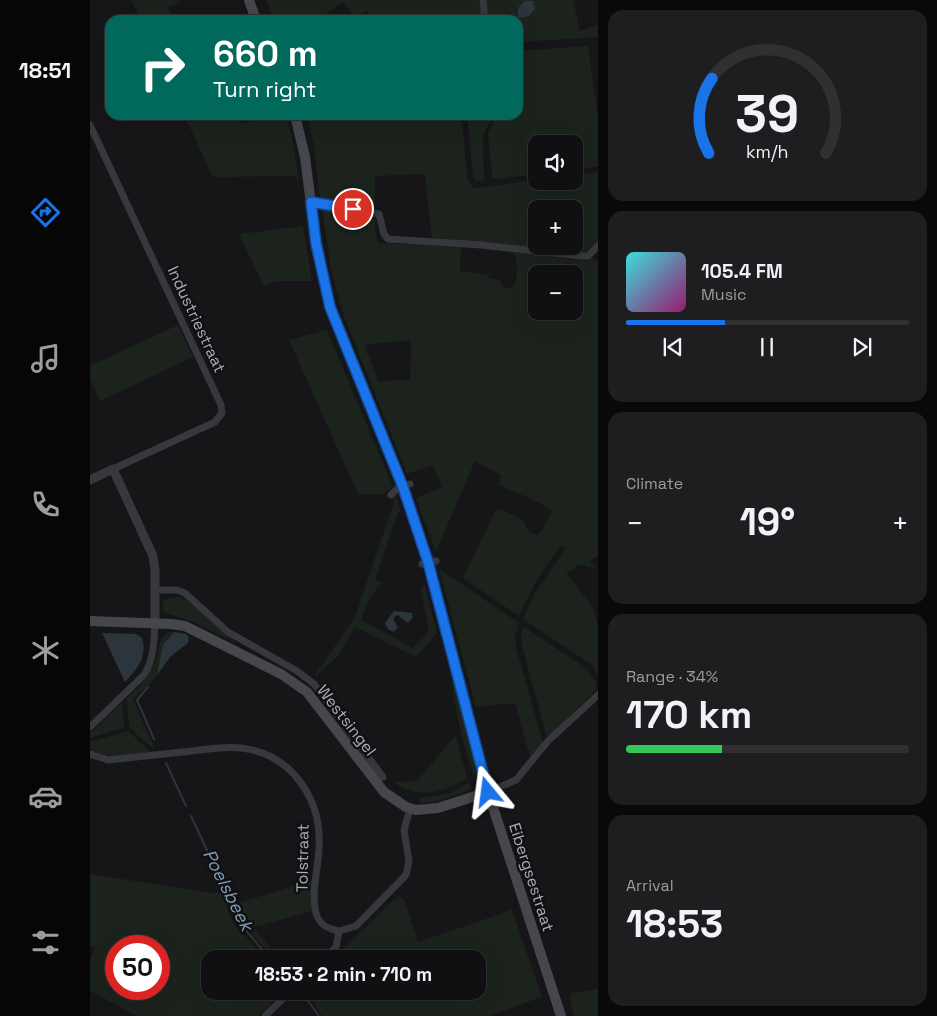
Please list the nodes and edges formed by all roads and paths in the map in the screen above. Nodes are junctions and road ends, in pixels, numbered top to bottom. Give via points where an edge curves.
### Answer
1 (249, 0) edge
2 (483, 0) edge
3 (254, 15) edge
4 (484, 15) edge
5 (296, 120) edge
6 (90, 125) edge
7 (311, 202) junction
8 (598, 245) edge
9 (114, 469) junction
10 (90, 480) edge
11 (406, 486) junction
12 (391, 495) dead end
13 (155, 590) junction
14 (90, 621) edge
15 (155, 623) junction
16 (598, 694) edge
17 (90, 727) edge
18 (90, 754) edge
19 (383, 778) dead end
20 (488, 792) junction
21 (410, 809) junction
22 (338, 932) junction
23 (333, 950) edge
24 (282, 1000) edge
25 (265, 1016) edge
26 (561, 1016) edge

1 - 3 main road
2 - 4 street
5 - 7 main road, Eibergsestraat
6 - 9 street, Industriestraat via 222,413 215,422
7 - 8 street via 379,214 388,240 481,245 580,256 588,256
7 - 11 main road, Eibergsestraat via 330,307
9 - 10 street, Industriestraat
9 - 13 street via 153,556
11 - 12 street
11 - 20 main road, Eibergsestraat via 429,562
13 - 15 street
13 - 19 street, Westsingel via 185,593 228,632 307,678 321,691
14 - 15 main road, Westsingel
15 - 17 street via 150,666
15 - 21 main road, Westsingel via 185,626 299,686 315,701 384,792
16 - 20 street via 548,741 516,780
18 - 22 street, Tolstraat via 108,760 241,748 267,755 281,763 301,781 314,805 319,835 316,913 324,926
20 - 21 main road via 438,808
20 - 26 main road, Eibergsestraat
21 - 22 street via 404,830 408,861 406,875 356,926
22 - 23 street
24 - 25 street

